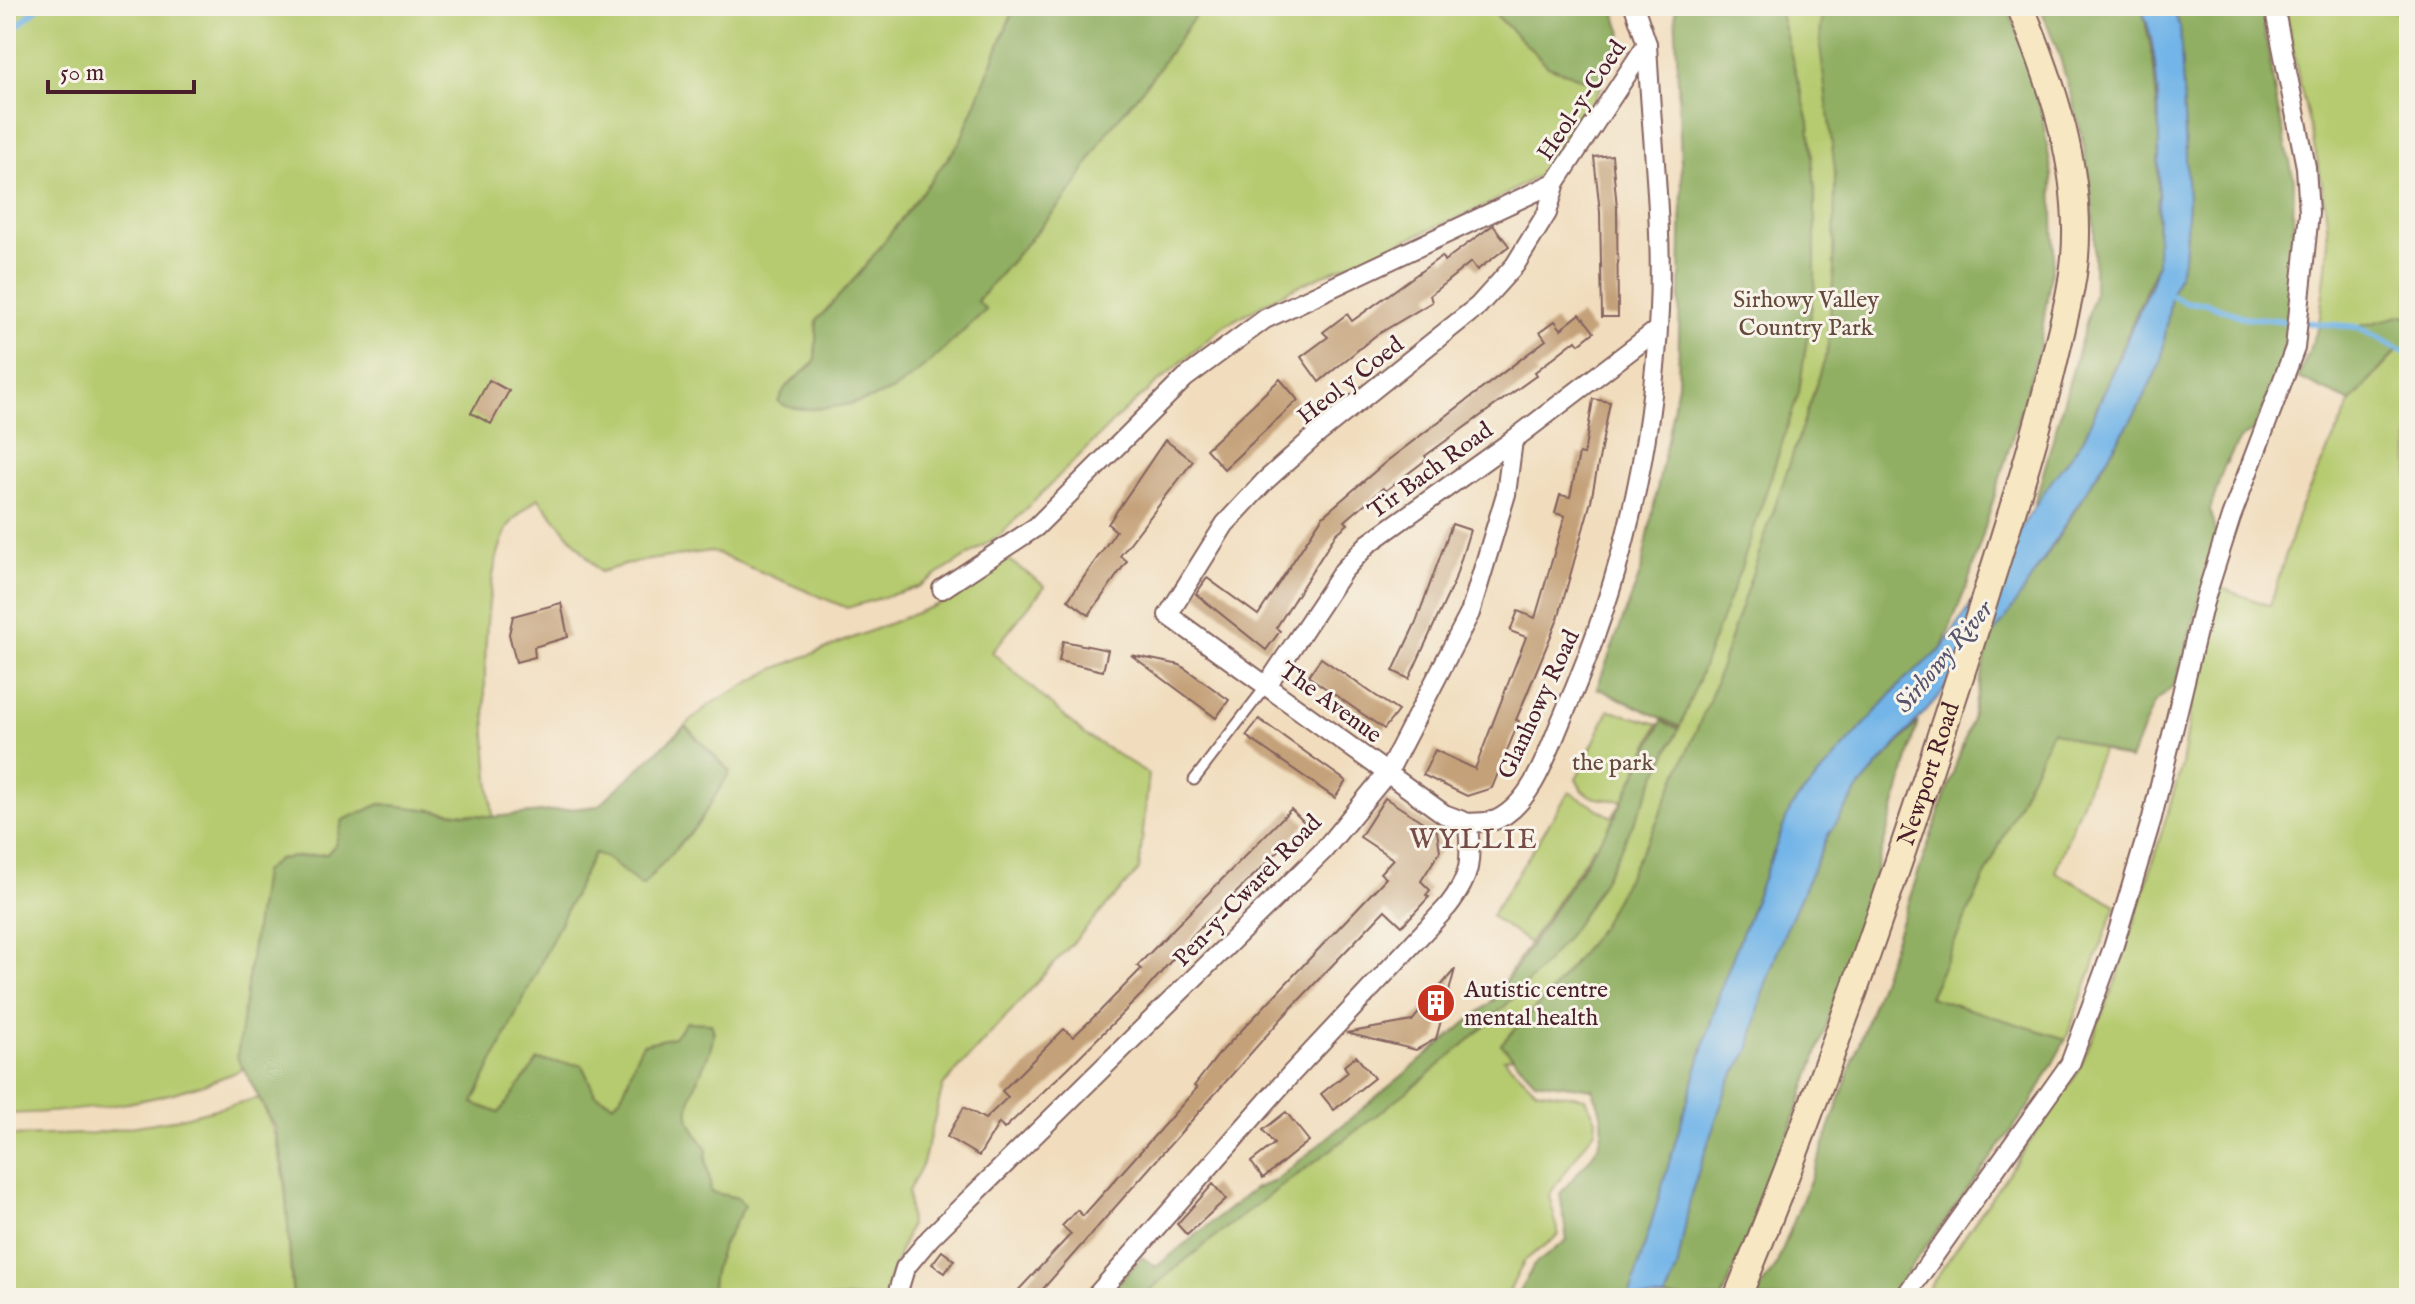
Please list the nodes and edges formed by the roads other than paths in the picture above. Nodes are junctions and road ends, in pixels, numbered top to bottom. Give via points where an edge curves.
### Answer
1 (1634, 6) edge
2 (2020, 6) edge
3 (2274, 6) edge
4 (1647, 44) junction
5 (1556, 182) junction
6 (1657, 330) junction
7 (1513, 440) junction
8 (942, 589) dead end
9 (1168, 615) joint
10 (1267, 685) junction
11 (1388, 772) junction
12 (1194, 780) dead end
13 (1468, 823) junction
14 (896, 1298) edge
15 (1094, 1298) edge
16 (1737, 1298) edge
17 (1904, 1298) edge

1 - 4 street, Glanhowy Road
2 - 16 main road, Newport Road via 2061,120 2073,190 2070,298 2041,418 1946,719 1796,1154
3 - 17 street via 2309,213 2295,348 2204,602 2152,818 2109,960 2070,1064
4 - 5 street, Heol-y-Coed
4 - 6 street, Glanhowy Road via 1658,223
5 - 8 street via 1265,319 1185,378 1036,527
5 - 9 street, Heol y Coed via 1547,213 1515,265 1478,306 1265,481 1225,524
6 - 7 street, Tir Bach Road
6 - 13 street, Glanhowy Road via 1640,480 1594,644 1540,768 1517,806 1496,821
7 - 10 street, Tir Bach Road via 1368,544 1343,571
7 - 11 street, Pen-y-Cwarel Road via 1506,494 1470,613
9 - 10 street, The Avenue
10 - 11 street, The Avenue
10 - 12 lane
11 - 13 street, The Avenue via 1444,814
11 - 14 street, Pen-y-Cwarel Road via 1323,851 930,1238 905,1268
13 - 15 street via 1471,859 1465,884 1448,906

